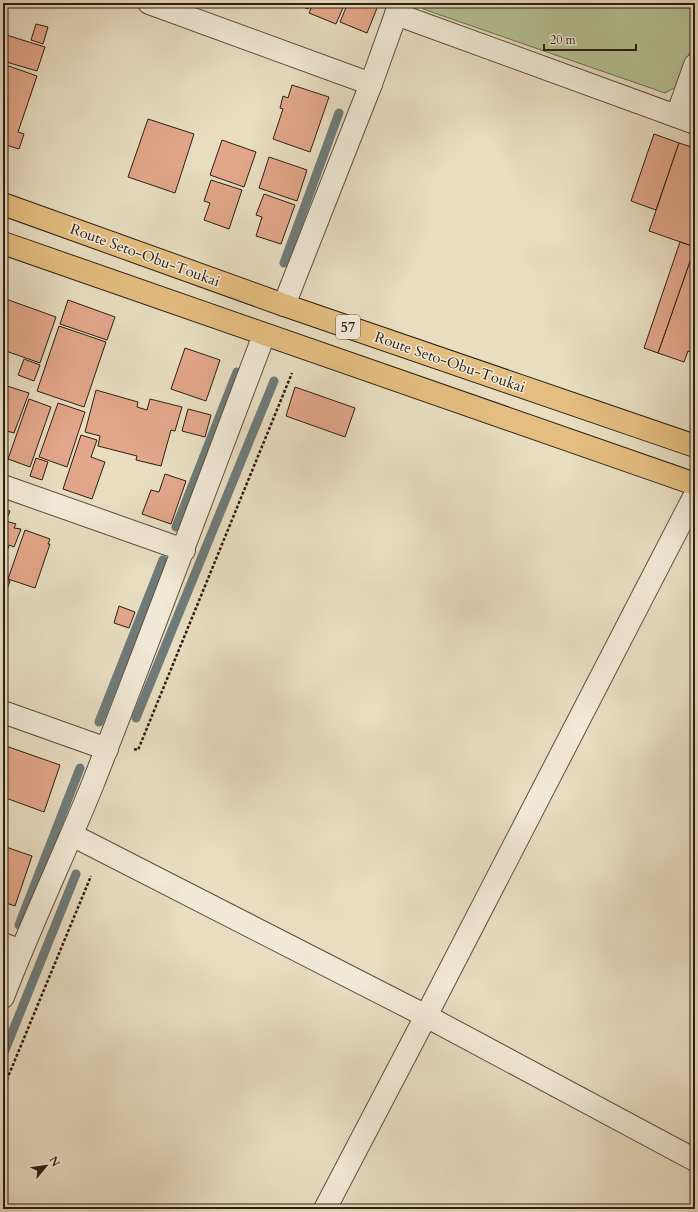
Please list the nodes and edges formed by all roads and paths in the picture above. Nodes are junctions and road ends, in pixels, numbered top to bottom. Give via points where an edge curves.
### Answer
1 (154, 4) edge
2 (398, 8) edge
3 (695, 65) edge
4 (371, 84) junction
5 (686, 120) edge
6 (3, 204) edge
7 (3, 243) edge
8 (284, 305) junction
9 (264, 335) junction
10 (302, 348) junction
11 (695, 446) edge
12 (695, 484) edge
13 (3, 486) edge
14 (695, 496) edge
15 (184, 550) junction
16 (3, 712) edge
17 (106, 749) junction
18 (72, 835) junction
19 (102, 849) junction
20 (12, 947) edge
21 (3, 997) edge
22 (426, 1016) junction
23 (3, 1090) edge
24 (695, 1160) edge
25 (325, 1209) edge

1 - 4 street
2 - 4 street
2 - 5 street
3 - 5 street
4 - 8 street
6 - 8 main road, Route Seto-Obu-Toukai / 57
7 - 9 main road, 57
8 - 11 main road, Route Seto-Obu-Toukai / 57
9 - 10 main road, 57
9 - 15 street
10 - 12 main road, 57
10 - 17 path via 138,750
13 - 15 street
14 - 22 street
15 - 17 street
16 - 17 street
17 - 18 street
18 - 19 street
18 - 20 street
19 - 22 street
19 - 23 path
20 - 21 street
22 - 24 street
22 - 25 street

